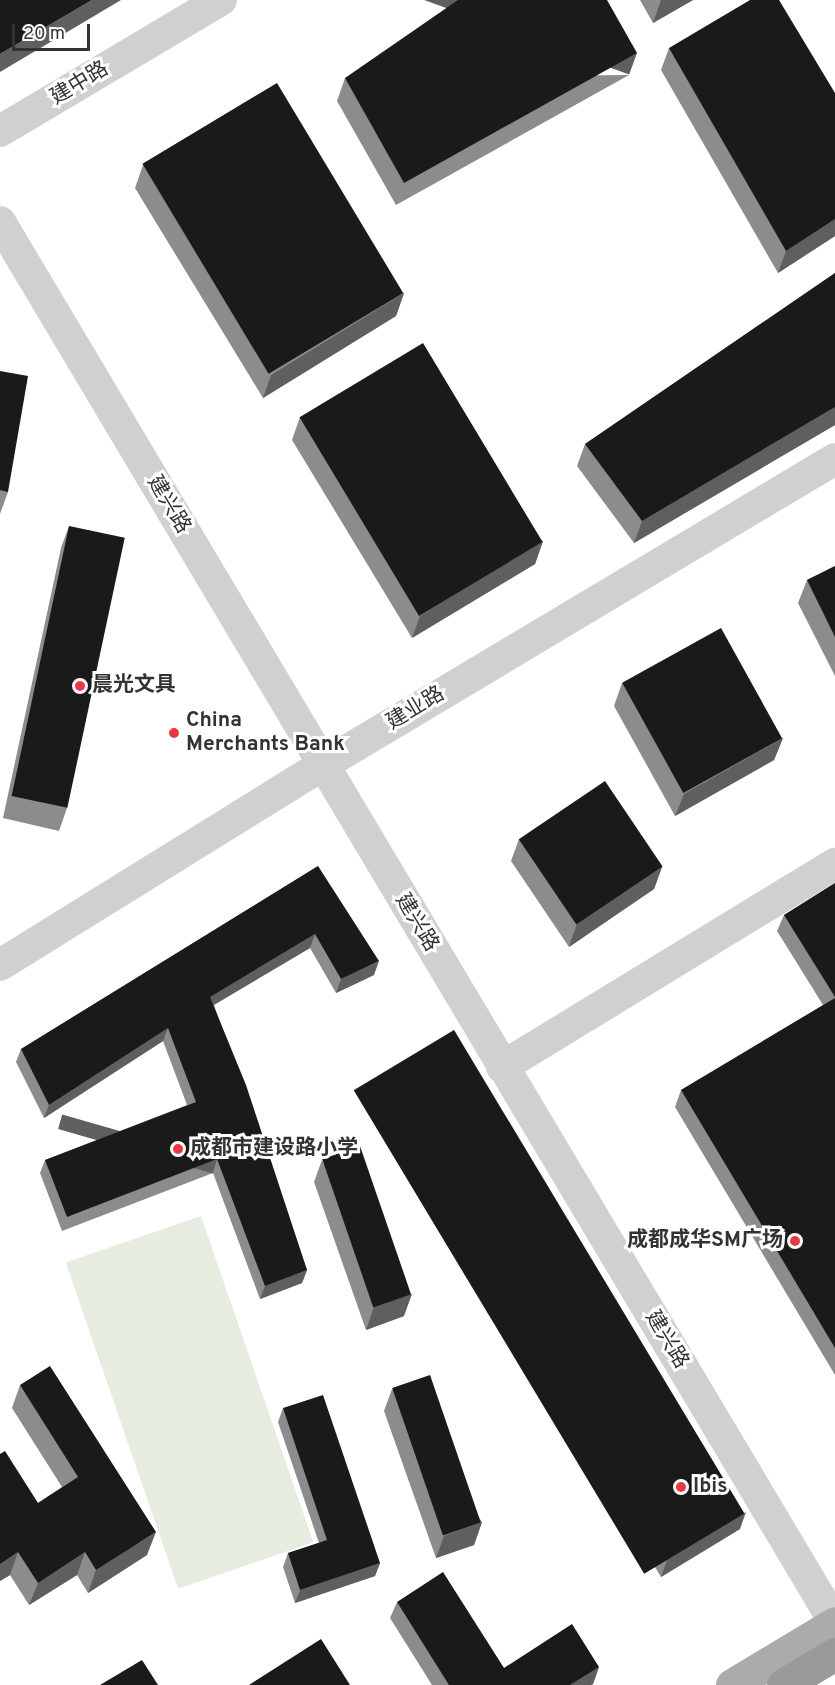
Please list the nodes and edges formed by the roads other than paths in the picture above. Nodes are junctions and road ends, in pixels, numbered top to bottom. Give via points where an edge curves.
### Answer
1 (221, 0) edge
2 (0, 131) edge
3 (0, 222) edge
4 (835, 459) edge
5 (322, 765) junction
6 (835, 864) edge
7 (0, 965) edge
8 (502, 1067) junction
9 (835, 1623) edge
10 (835, 1654) edge
11 (732, 1685) edge
12 (783, 1685) edge

1 - 2 street, 建中路
3 - 5 street, 建兴路
4 - 5 street, 建业路
5 - 7 street, 建业路
5 - 8 street, 建兴路
6 - 8 street
8 - 9 street, 建兴路
9 - 11 main road
10 - 12 highway

